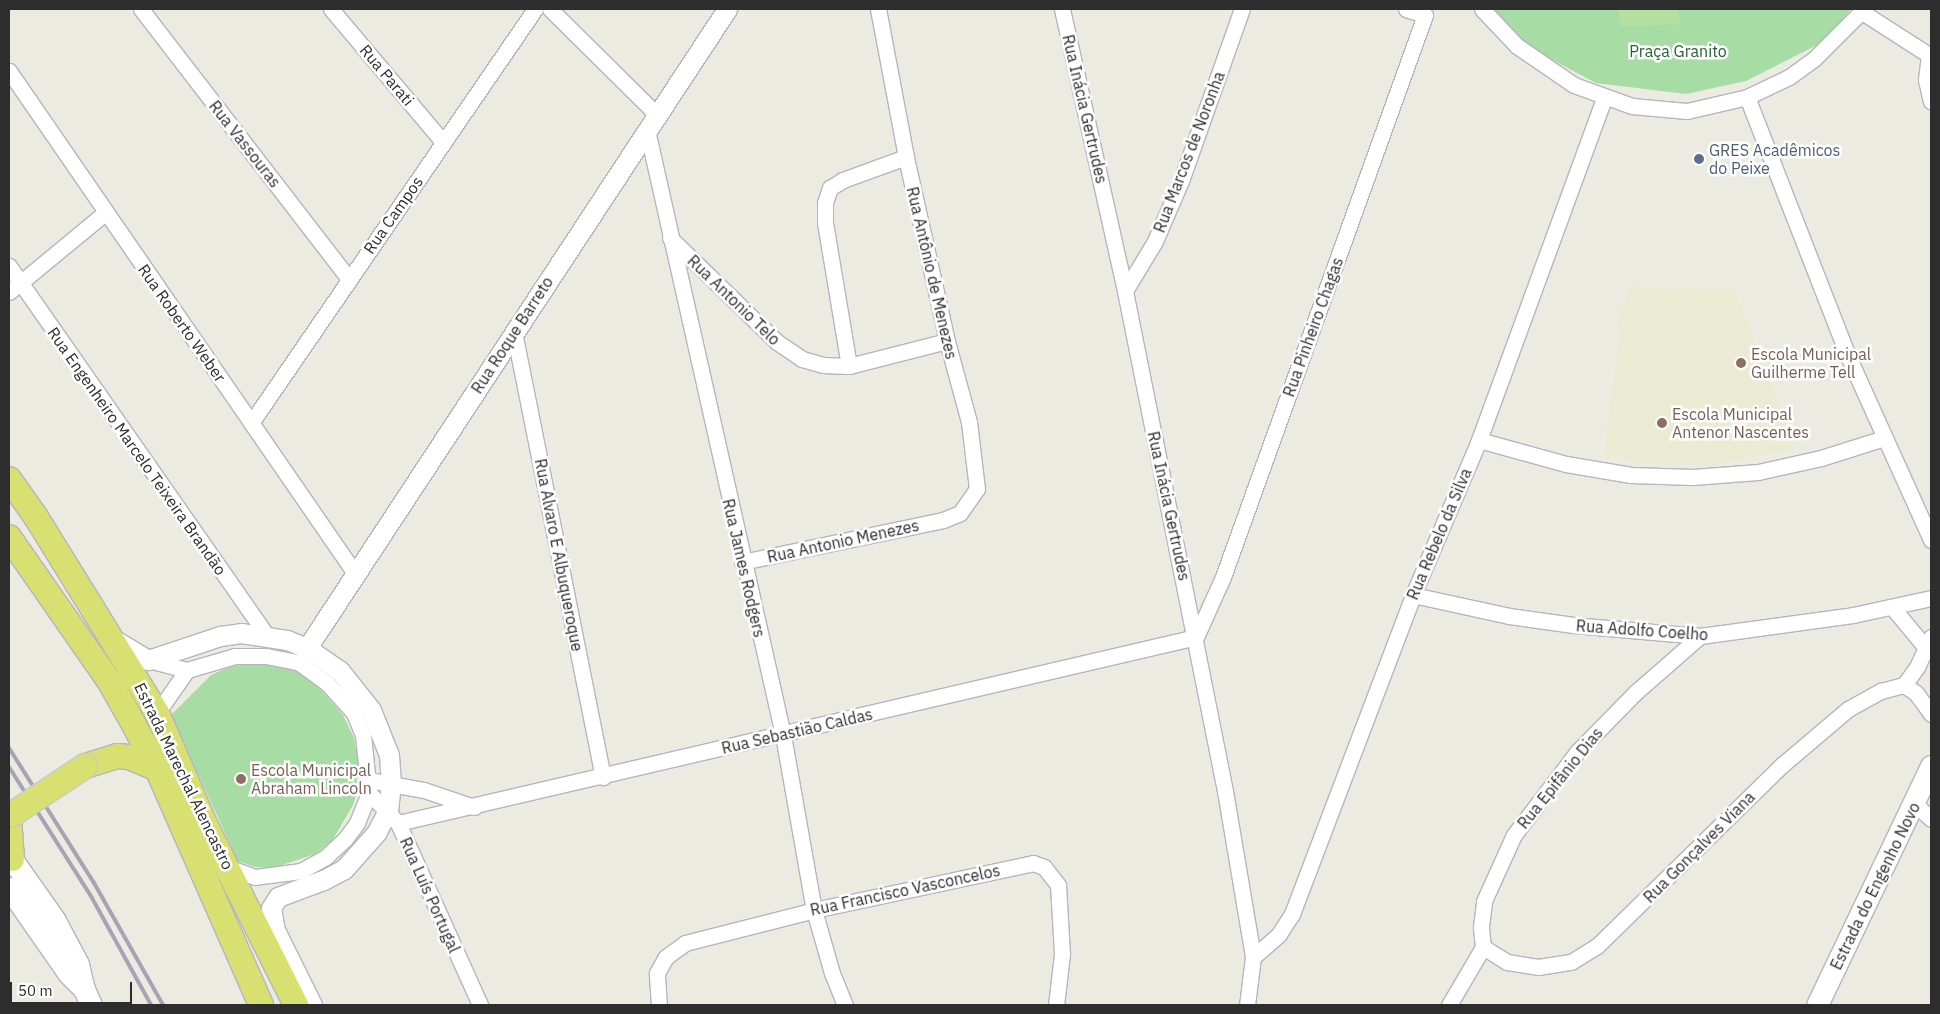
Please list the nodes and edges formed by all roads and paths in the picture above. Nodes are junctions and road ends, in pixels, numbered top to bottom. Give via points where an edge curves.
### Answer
1 (141, 9) edge
2 (331, 9) edge
3 (535, 9) edge
4 (550, 9) edge
5 (727, 9) edge
6 (878, 9) edge
7 (1062, 9) edge
8 (1242, 9) edge
9 (1406, 9) edge
10 (1482, 9) edge
11 (1863, 10) edge
12 (1431, 12) edge
13 (1930, 55) edge
14 (9, 71) edge
15 (1747, 97) junction
16 (1604, 98) junction
17 (1931, 101) edge
18 (652, 122) junction
19 (443, 142) junction
20 (906, 157) junction
21 (105, 213) junction
22 (670, 238) junction
23 (9, 266) edge
24 (349, 279) junction
25 (14, 287) edge
26 (1125, 291) junction
27 (514, 332) junction
28 (947, 341) junction
29 (849, 366) junction
30 (251, 422) junction
31 (1884, 438) junction
32 (1479, 440) junction
33 (9, 479) edge
34 (943, 520) joint
35 (9, 537) edge
36 (1931, 540) edge
37 (742, 562) junction
38 (356, 575) junction
39 (1413, 595) junction
40 (1931, 598) edge
41 (1892, 607) junction
42 (266, 635) junction
43 (1700, 636) junction
44 (1196, 637) junction
45 (111, 638) junction
46 (1929, 642) edge
47 (302, 655) junction
48 (148, 660) junction
49 (187, 670) junction
50 (1904, 685) junction
51 (157, 713) junction
52 (1931, 714) edge
53 (783, 735) junction
54 (1931, 766) edge
55 (157, 769) junction
56 (603, 777) junction
57 (391, 783) junction
58 (369, 786) junction
59 (1922, 793) edge
60 (474, 807) junction
61 (10, 816) edge
62 (393, 817) junction
63 (1931, 819) edge
64 (10, 857) edge
65 (230, 868) junction
66 (9, 888) edge
67 (814, 910) junction
68 (1483, 947) junction
69 (1254, 957) junction
70 (88, 997) edge
71 (657, 998) edge
72 (261, 1005) edge
73 (296, 1005) edge
74 (312, 1005) edge
75 (480, 1005) edge
76 (846, 1005) edge
77 (1056, 1005) edge
78 (1247, 1005) edge
79 (1450, 1005) edge
80 (1817, 1005) edge

1 - 24 street, Rua Vassouras
2 - 19 street, Rua Parati
3 - 19 street, Rua Campos
4 - 18 street
5 - 18 street, Rua Roque Barreto
6 - 20 street, Rua Antônio de Menezes
7 - 26 street, Rua Inácia Gertrudes
8 - 26 street, Rua Marcos de Noronha via 1181,180 1155,241
9 - 12 street
10 - 16 street via 1543,66
11 - 13 street
11 - 15 street via 1814,59 1788,78
12 - 44 street, Rua Pinheiro Chagas via 1223,577
13 - 17 street via 1926,80
14 - 21 street, Rua Roberto Weber
15 - 16 street via 1687,111 1632,106
15 - 31 street
16 - 32 street, Rua Rebelo da Silva
18 - 22 street, Rua James Rodgers
18 - 27 street, Rua Roque Barreto
19 - 24 street, Rua Campos
20 - 28 street, Rua Antônio de Menezes
20 - 29 street via 843,180 830,188 825,203 825,222
21 - 25 street
21 - 30 street, Rua Roberto Weber
22 - 29 street, Rua Antonio Telo via 777,342 802,359 823,365
22 - 37 street, Rua James Rodgers
23 - 25 street, Rua Engenheiro Marcelo Teixeira Brandão
24 - 30 street, Rua Campos
25 - 42 street, Rua Engenheiro Marcelo Teixeira Brandão
26 - 44 street, Rua Inácia Gertrudes
27 - 38 street, Rua Roque Barreto
27 - 56 street, Rua Alvaro E Albuqueroque
28 - 29 street, Rua Antonio Telo
28 - 34 street, Rua Antônio de Menezes via 968,422 977,489 960,513
30 - 38 street, Rua Roberto Weber
31 - 32 street via 1821,458 1758,472 1693,477 1631,475 1566,464
31 - 36 street
32 - 39 street, Rua Rebelo da Silva
33 - 45 main road, Estrada Marechal Alencastro
34 - 37 street, Rua Antonio Menezes
35 - 55 main road, Estrada Marechal Alencastro via 111,684
37 - 53 street, Rua James Rodgers
38 - 47 street, Rua Roque Barreto
39 - 43 street, Rua Adolfo Coelho via 1508,616
39 - 69 street, Rua Rebelo da Silva via 1292,914 1279,934
40 - 41 street, Rua Adolfo Coelho
41 - 43 street, Rua Adolfo Coelho via 1760,630
41 - 46 street
42 - 47 street
42 - 48 street via 220,636
43 - 68 street, Rua Epifânio Dias via 1636,692 1577,752 1539,799 1514,835 1494,874 1484,901
44 - 53 street, Rua Sebastião Caldas
44 - 69 street, Rua Inácia Gertrudes
45 - 48 street
45 - 51 main road, Estrada Marechal Alencastro
46 - 50 street
47 - 49 street via 235,656
47 - 57 street via 340,671 371,710 389,755
47 - 58 street via 354,713 363,735
48 - 49 street
49 - 51 street
50 - 52 street via 1916,693
50 - 68 street, Rua Gonçalves Viana via 1881,691 1856,704 1796,752 1597,946 1571,962 1538,967 1507,962
51 - 65 main road, Estrada Marechal Alencastro via 206,824
53 - 56 street, Rua Sebastião Caldas
53 - 67 street, Rua James Rodgers
54 - 59 main road, Estrada do Engenho Novo
55 - 61 main road, bridge via 129,757 116,756 85,766
55 - 72 main road, Estrada Marechal Alencastro
56 - 60 street, Rua Sebastião Caldas
57 - 58 street
57 - 60 street via 441,794
57 - 62 street
58 - 62 street, Rua Luís Portugal
58 - 65 street via 357,823 326,858 301,871 279,876 255,877
59 - 63 street
59 - 80 main road, Estrada do Engenho Novo
60 - 62 street, Rua Sebastião Caldas
61 - 64 main road
62 - 74 street via 344,868 323,880 278,897 271,908 275,930
62 - 75 street, Rua Luís Portugal
64 - 70 main road via 54,919 78,964
65 - 73 main road, Estrada Marechal Alencastro
66 - 70 main road
67 - 71 street, Rua Francisco Vasconcelos via 685,943 666,957 657,973
67 - 76 street, Rua James Rodgers via 832,974
67 - 77 street, Rua Francisco Vasconcelos via 1009,867 1032,863 1044,867 1058,885 1061,903 1062,954
68 - 79 street
69 - 78 street, Rua Inácia Gertrudes

